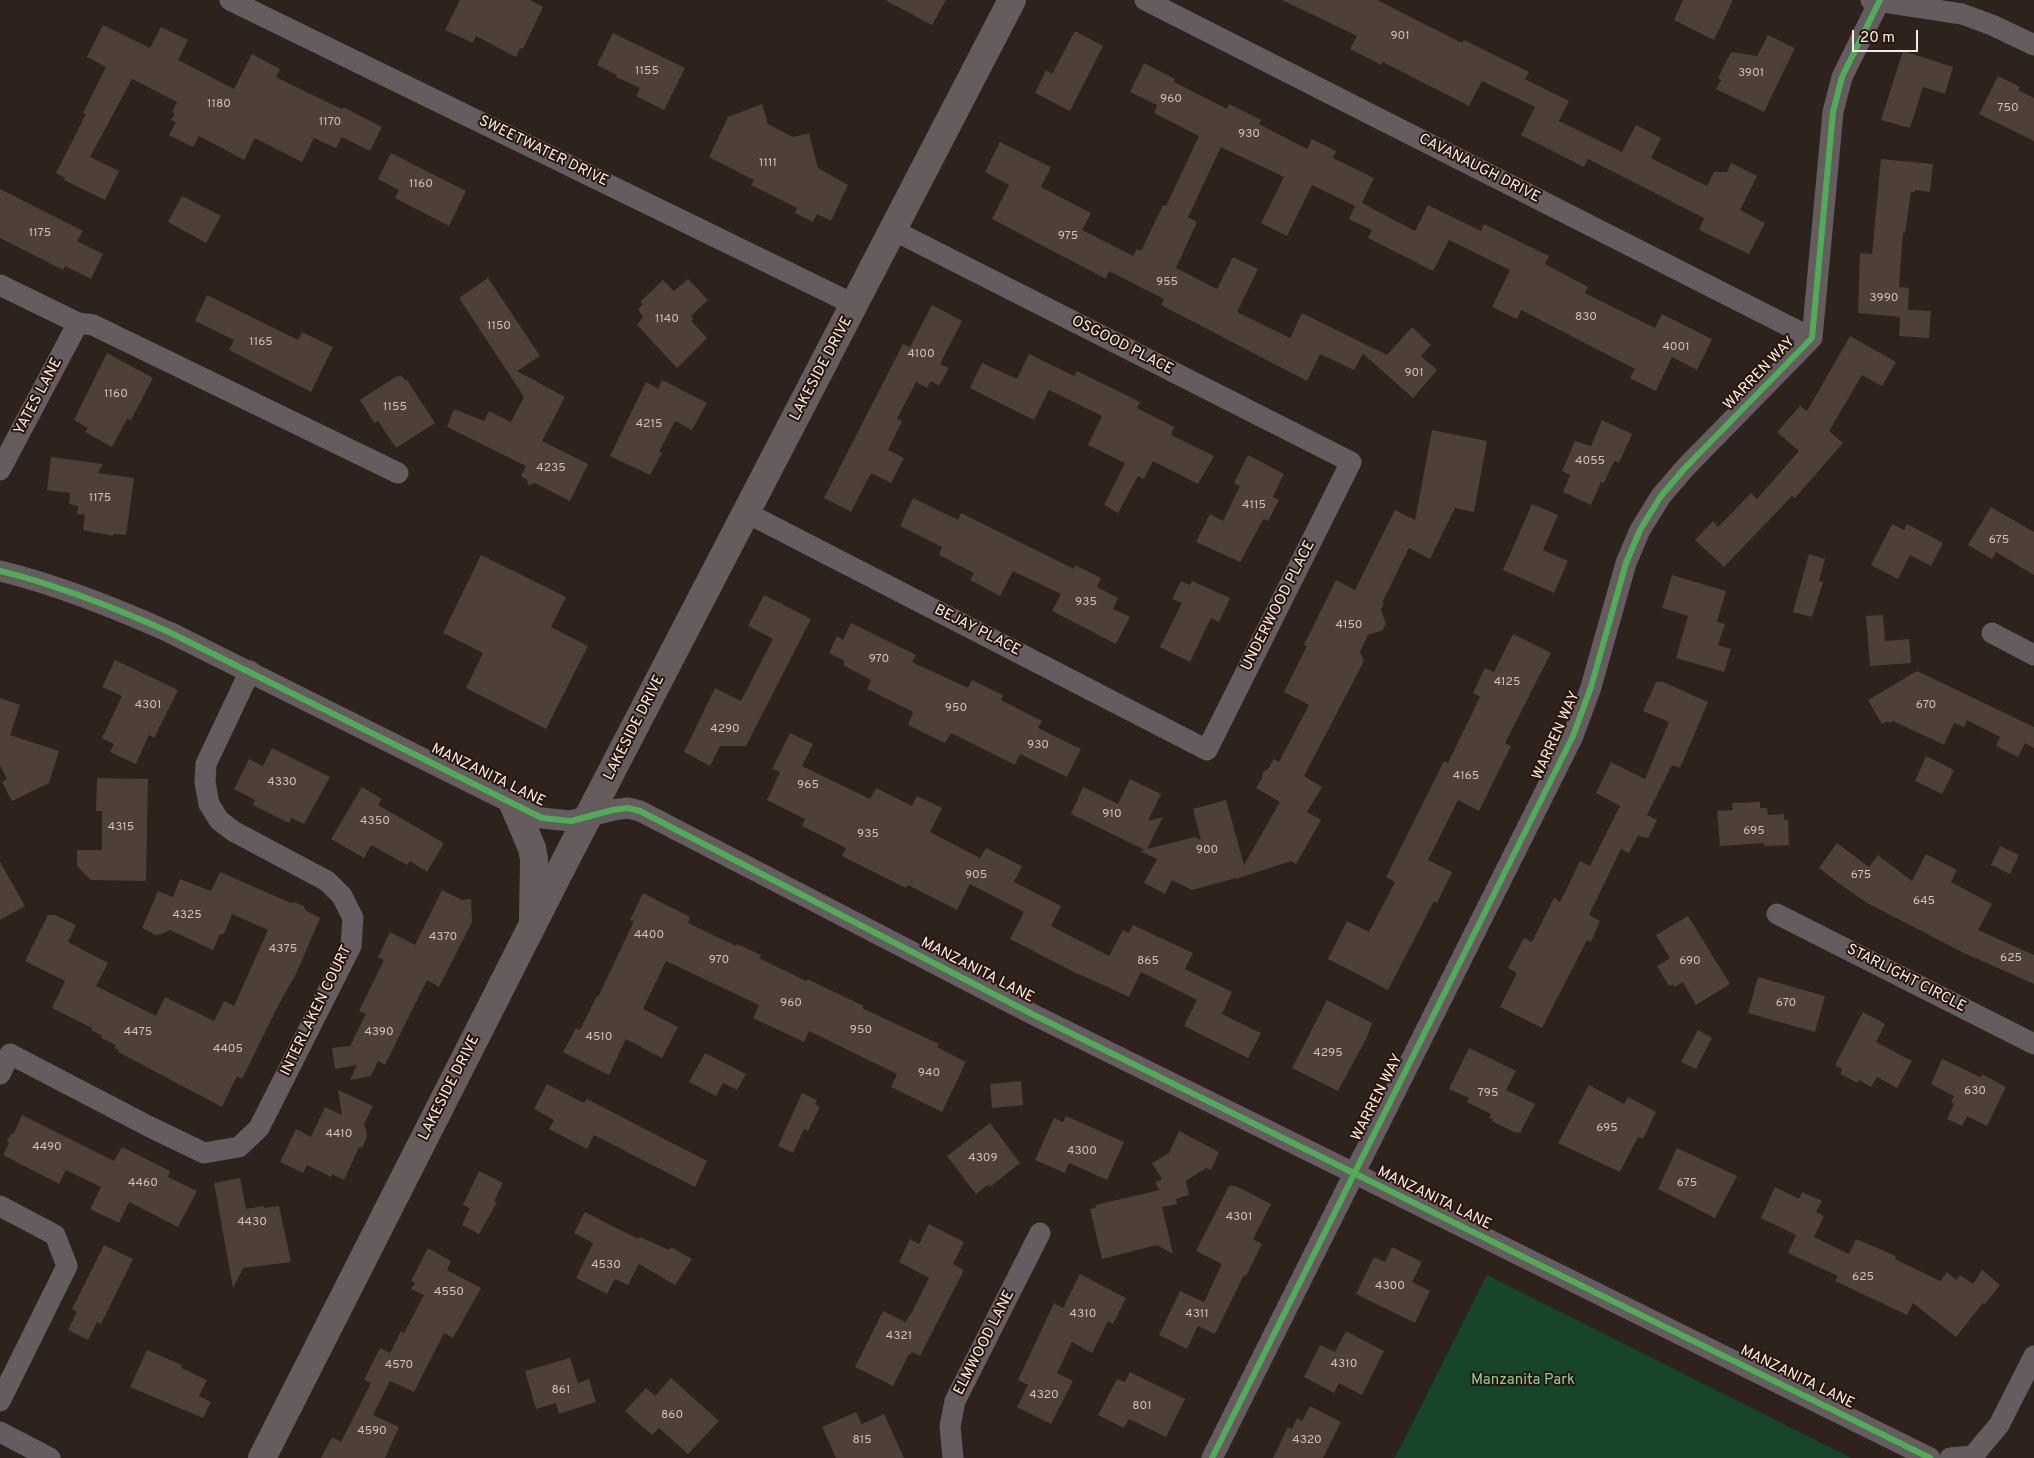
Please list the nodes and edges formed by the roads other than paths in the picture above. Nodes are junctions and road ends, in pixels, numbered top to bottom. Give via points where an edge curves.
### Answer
1 (230, 0) edge
2 (1012, 0) edge
3 (1145, 0) edge
4 (1877, 0) edge
5 (2034, 45) edge
6 (893, 230) junction
7 (0, 285) edge
8 (855, 305) junction
9 (78, 323) junction
10 (1812, 338) junction
11 (1351, 462) joint
12 (0, 470) edge
13 (398, 473) dead end
14 (746, 513) junction
15 (0, 571) edge
16 (1992, 634) dead end
17 (2034, 655) edge
18 (250, 671) junction
19 (1207, 750) joint
20 (513, 804) junction
21 (590, 815) junction
22 (1777, 914) dead end
23 (533, 924) junction
24 (2034, 1044) edge
25 (0, 1074) edge
26 (1354, 1173) junction
27 (0, 1206) edge
28 (1040, 1233) dead end
29 (2034, 1356) edge
30 (0, 1401) edge
31 (0, 1432) edge
32 (50, 1458) edge
33 (262, 1458) edge
34 (953, 1458) edge
35 (1212, 1458) edge
36 (1930, 1458) edge
37 (1950, 1458) edge

1 - 8 street, SWEETWATER DRIVE
2 - 6 main road, LAKESIDE DRIVE
3 - 10 street, CAVANAUGH DRIVE
4 - 5 street via 1962,14
4 - 10 street, WARREN WAY via 1842,77 1833,112
6 - 8 main road, LAKESIDE DRIVE
6 - 11 street, OSGOOD PLACE
7 - 9 street
8 - 14 main road, LAKESIDE DRIVE
9 - 12 street, YATES LANE
9 - 13 street via 93,325
10 - 26 street, WARREN WAY via 1685,468 1661,496 1640,530 1626,563 1591,687 1573,736
11 - 19 street, UNDERWOOD PLACE
14 - 19 street, BEJAY PLACE
14 - 21 main road, LAKESIDE DRIVE
15 - 18 street, MANZANITA LANE via 121,610
16 - 17 street
18 - 20 street, MANZANITA LANE
18 - 25 street, INTERLAKEN COURT via 206,764 209,804 219,820 233,830 327,881 342,896 353,918 351,946 259,1128 239,1147 204,1153 10,1054
20 - 21 street, MANZANITA LANE via 552,820 571,821
20 - 23 main road via 534,859
21 - 23 main road, LAKESIDE DRIVE
21 - 26 street, MANZANITA LANE via 628,808 640,811 1034,1015
22 - 24 street, STARLIGHT CIRCLE
23 - 33 main road, LAKESIDE DRIVE
26 - 35 street, WARREN WAY
26 - 36 street, MANZANITA LANE
27 - 30 street via 55,1236 68,1266
28 - 34 street, ELMWOOD LANE via 955,1401 950,1426
29 - 37 street via 1999,1425 1973,1456
31 - 32 street

